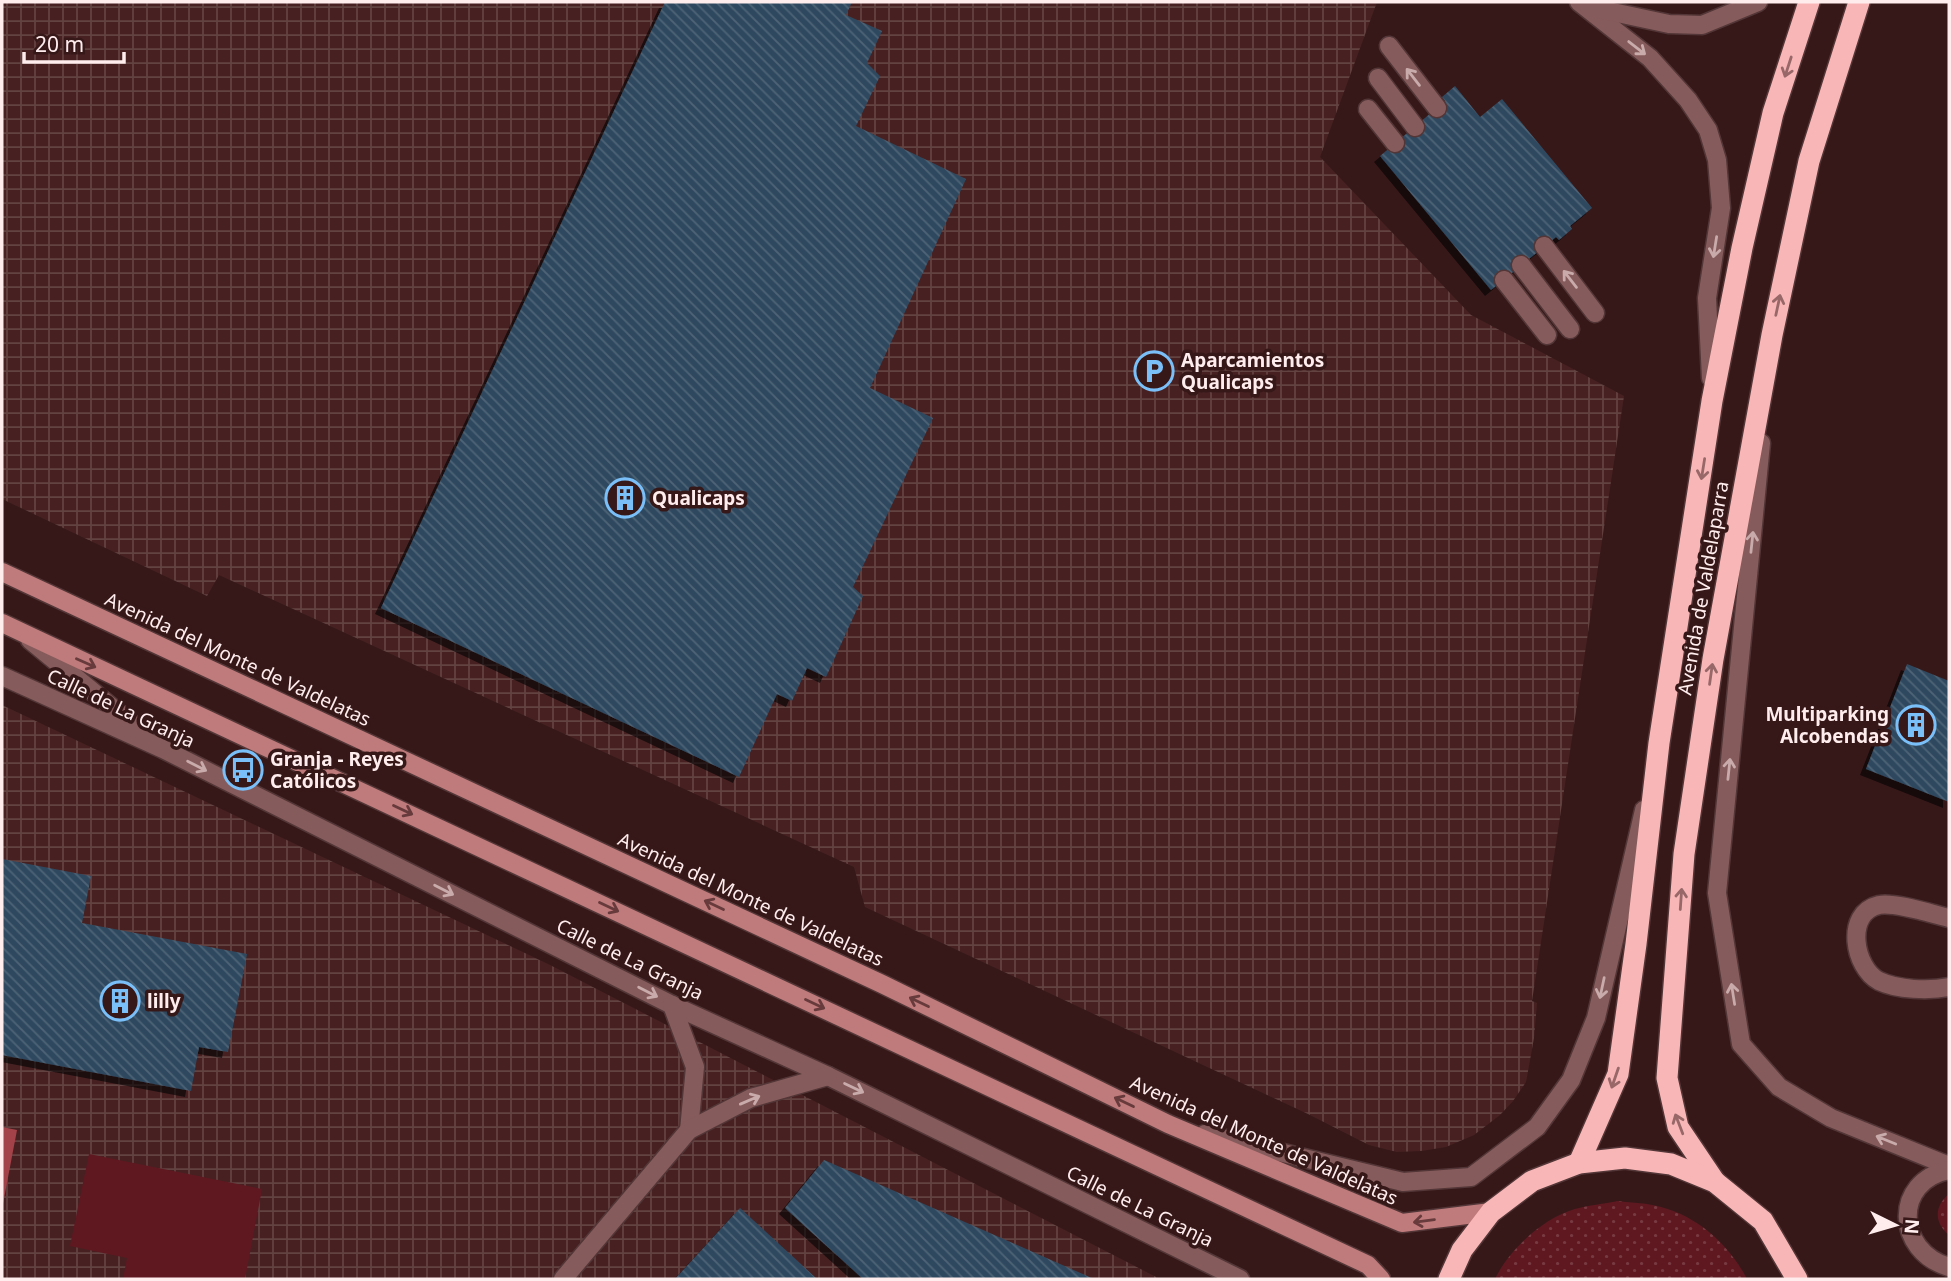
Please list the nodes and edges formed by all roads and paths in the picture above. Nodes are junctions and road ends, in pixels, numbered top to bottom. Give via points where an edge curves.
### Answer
1 (1758, 2) edge
2 (1809, 2) edge
3 (1859, 2) edge
4 (1582, 4) edge
5 (1389, 46) dead end
6 (1378, 78) dead end
7 (1437, 108) dead end
8 (1368, 109) dead end
9 (1415, 127) dead end
10 (1395, 143) dead end
11 (1544, 246) dead end
12 (1521, 265) dead end
13 (1504, 280) dead end
14 (1595, 313) dead end
15 (1570, 329) dead end
16 (1548, 335) dead end
17 (1772, 335) junction
18 (1712, 401) junction
19 (2, 572) edge
20 (2, 623) edge
21 (24, 635) junction
22 (2, 676) edge
23 (1659, 743) junction
24 (163, 749) junction
25 (1949, 918) edge
26 (1949, 987) edge
27 (672, 1005) junction
28 (828, 1076) junction
29 (1168, 1124) junction
30 (689, 1130) junction
31 (1578, 1163) junction
32 (1949, 1168) edge
33 (1715, 1182) junction
34 (1492, 1212) junction
35 (1949, 1267) edge
36 (563, 1279) edge
37 (1240, 1279) edge
38 (1381, 1279) edge
39 (1450, 1279) edge
40 (1797, 1279) edge

1 - 4 street via 1702,24 1669,24
2 -> 18 highway, Avenida de Valdelaparra via 1773,113
17 -> 3 highway, Avenida de Valdelaparra via 1809,161
4 -> 18 street via 1650,58 1688,100 1707,130 1717,160 1721,208 1707,298
7 -> 5 street
6 - 9 street
8 - 10 street
14 -> 11 street
12 - 15 street
13 - 16 street
32 -> 17 street via 1831,1118 1779,1087 1741,1044 1717,893
33 -> 17 highway, Avenida de Valdelaparra via 1678,1127 1667,1079 1684,854 1713,659
18 -> 23 highway, Avenida de Valdelaparra
29 -> 19 main road, Avenida del Monte de Valdelatas via 882,984
20 - 21 main road
21 - 24 street
21 -> 38 main road via 1368,1265
22 - 24 street, Calle de La Granja
23 -> 29 street via 1596,1018 1571,1080 1537,1127 1471,1177 1403,1182
23 -> 31 highway, Avenida de Valdelaparra via 1618,1074
24 -> 27 street, Calle de La Granja
25 - 26 street via 1879,905 1862,919 1856,942 1863,964 1879,981 1903,987
27 - 28 street, Calle de La Granja
27 - 30 street via 695,1067
30 -> 28 street via 751,1098
28 -> 37 street, Calle de La Granja
34 -> 29 main road, Avenida del Monte de Valdelatas via 1402,1223
30 - 36 street
31 - 33 highway via 1625,1158 1660,1162
31 - 34 highway via 1532,1181
32 - 35 street via 1915,1192 1908,1224 1922,1253
33 - 40 highway via 1763,1221
34 - 39 highway via 1462,1250

